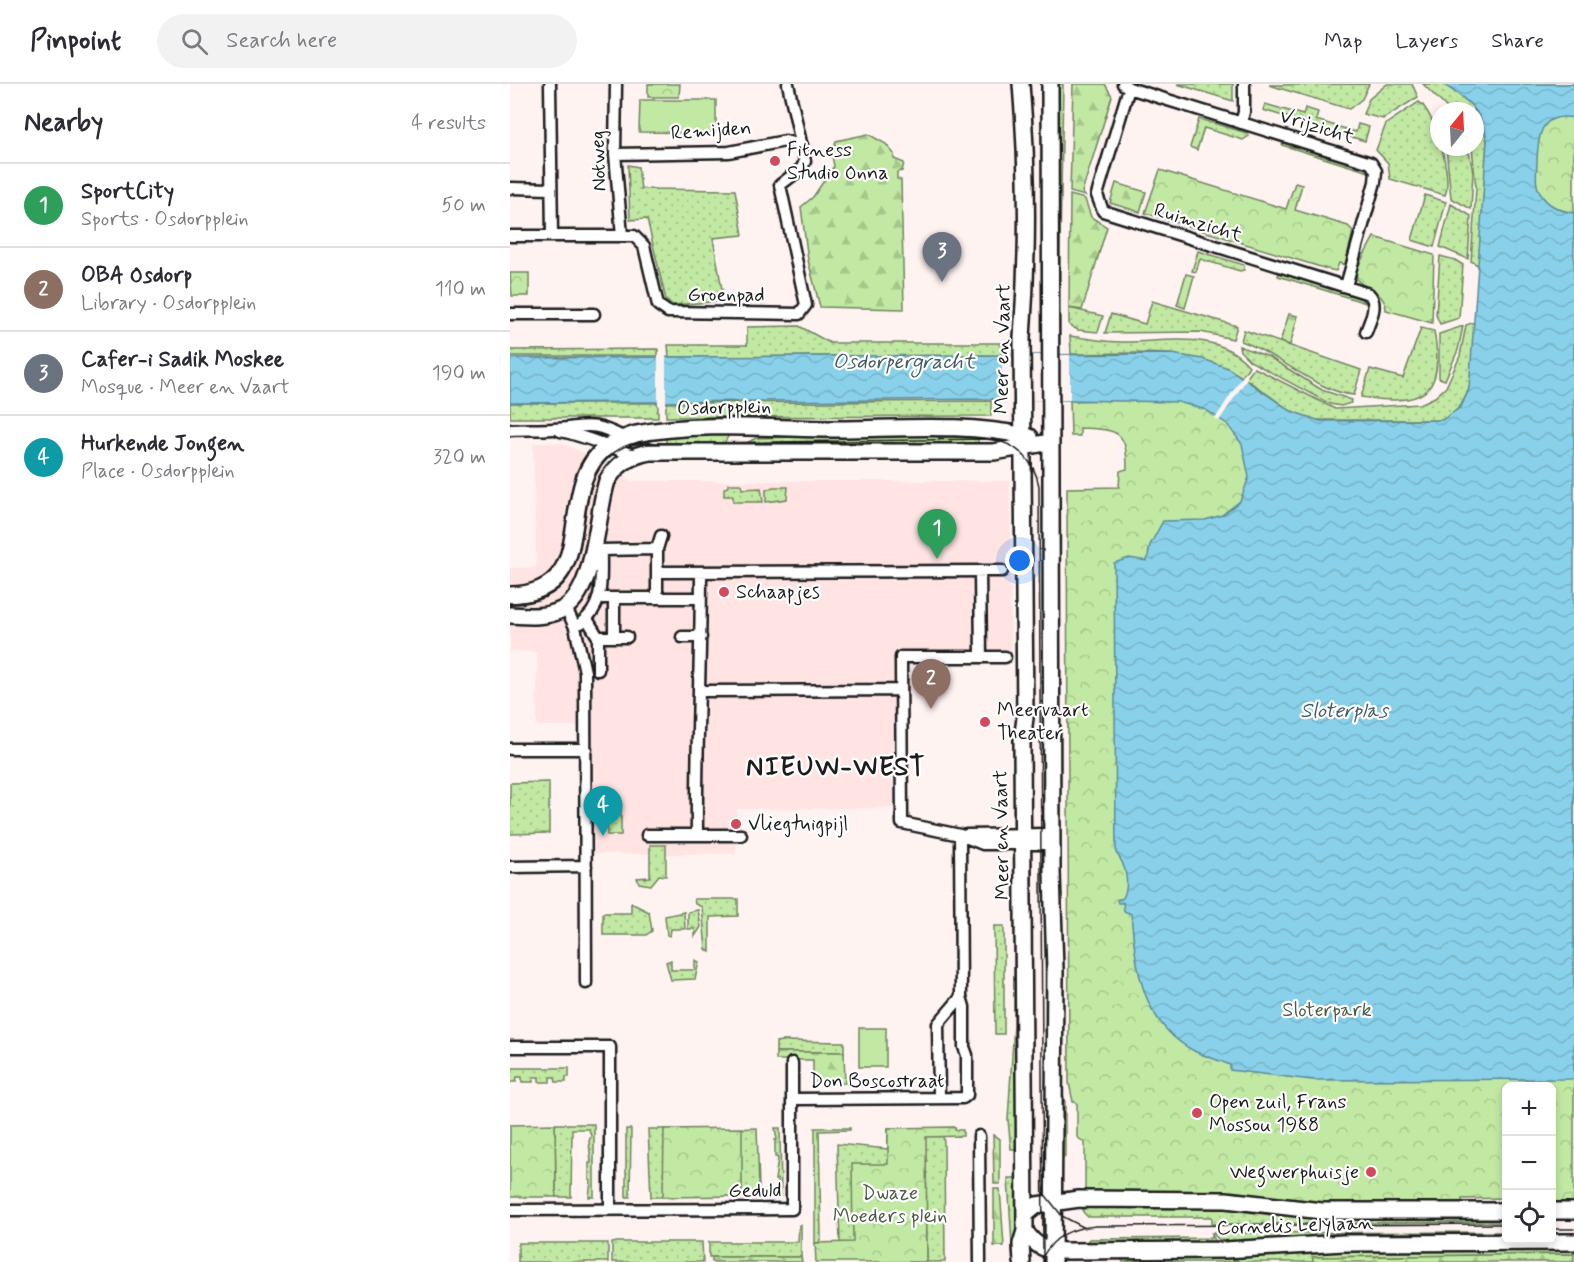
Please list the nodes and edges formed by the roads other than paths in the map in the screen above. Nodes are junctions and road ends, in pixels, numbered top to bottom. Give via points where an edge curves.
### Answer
1 (550, 84) edge
2 (616, 84) edge
3 (788, 84) edge
4 (1021, 84) edge
5 (1050, 84) edge
6 (1244, 84) edge
7 (1126, 86) edge
8 (1241, 123) junction
9 (802, 145) junction
10 (615, 154) junction
11 (510, 188) edge
12 (551, 189) junction
13 (510, 236) edge
14 (552, 236) junction
15 (622, 236) junction
16 (1346, 286) junction
17 (510, 314) edge
18 (594, 314) dead end
19 (1366, 332) dead end
20 (1022, 415) junction
21 (510, 429) edge
22 (554, 429) junction
23 (1001, 430) junction
24 (625, 438) junction
25 (1023, 442) junction
26 (1051, 442) junction
27 (606, 447) junction
28 (994, 452) junction
29 (635, 455) junction
30 (1023, 469) junction
31 (661, 536) dead end
32 (657, 549) junction
33 (980, 571) junction
34 (1002, 571) dead end
35 (657, 572) junction
36 (701, 572) junction
37 (510, 595) edge
38 (600, 598) junction
39 (614, 598) junction
40 (657, 598) junction
41 (701, 598) junction
42 (559, 611) junction
43 (510, 615) edge
44 (598, 637) junction
45 (614, 637) junction
46 (627, 637) dead end
47 (682, 637) dead end
48 (701, 637) junction
49 (981, 657) junction
50 (1005, 657) dead end
51 (598, 670) dead end
52 (901, 690) junction
53 (700, 691) junction
54 (510, 749) edge
55 (586, 749) junction
56 (647, 835) dead end
57 (697, 835) junction
58 (741, 835) dead end
59 (960, 835) junction
60 (1053, 839) junction
61 (1023, 840) junction
62 (586, 866) junction
63 (510, 867) edge
64 (586, 983) dead end
65 (961, 997) junction
66 (510, 1047) edge
67 (792, 1063) dead end
68 (939, 1098) junction
69 (792, 1099) junction
70 (979, 1136) dead end
71 (1054, 1174) junction
72 (1069, 1199) junction
73 (1052, 1204) junction
74 (610, 1209) junction
75 (510, 1210) edge
76 (1502, 1211) edge
77 (1556, 1211) edge
78 (1574, 1211) edge
79 (1025, 1215) junction
80 (1025, 1231) junction
81 (1574, 1242) edge
82 (1058, 1256) edge
83 (980, 1262) edge
84 (1022, 1262) edge

1 - 12 street
2 - 10 street, Notweg
3 - 9 street
4 - 20 main road, Meer en Vaart via 1025,305
5 - 26 main road
6 - 8 street
7 - 8 street, Vrijzicht
7 - 16 street, Ruimzicht via 1097,195 1103,212
8 - 16 street, Vrijzicht via 1364,160 1374,167 1375,182
9 - 10 street, Remijden via 785,141 729,152
9 - 15 street, Groenpad via 802,168 780,185 806,305 799,314 668,312 658,305 644,246 634,236
10 - 15 street, Notweg
11 - 12 street
12 - 14 street
13 - 14 street
14 - 15 street
16 - 19 street, Ruimzicht via 1372,297
17 - 18 street
20 - 23 main road via 1016,424
20 - 25 main road, Meer en Vaart
21 - 22 street
22 - 24 street via 585,424
22 - 27 street via 585,436
23 - 24 main road, Osdorpplein via 730,428 662,431
23 - 25 main road, Osdorpplein
24 - 27 main road, Osdorpplein
25 - 26 main road, Osdorpplein
25 - 28 main road, Osdorpplein
25 - 30 main road, Meer en Vaart
26 - 60 main road
27 - 29 street
27 - 37 main road, Osdorpplein via 587,473 566,564 556,580 534,593
28 - 29 main road, Osdorpplein
28 - 30 main road, Osdorpplein via 1009,457
29 - 42 main road via 622,463 608,481 585,583 578,596
30 - 61 main road, Meer en Vaart
31 - 32 street
32 - 35 street
32 - 38 street via 601,550
33 - 34 street
33 - 36 street
33 - 49 street
35 - 36 street
35 - 40 street
36 - 41 street
38 - 39 street
38 - 44 street via 584,621
39 - 40 street
39 - 45 street
40 - 41 street
41 - 48 street
42 - 43 main road
42 - 55 street via 575,627 584,661
44 - 45 street
44 - 51 street
45 - 46 street
47 - 48 street
48 - 53 street
49 - 50 street
49 - 52 street via 901,657
52 - 53 street
52 - 59 street via 902,823
53 - 57 street via 696,725
54 - 55 street
55 - 62 street
56 - 57 street
57 - 58 street
59 - 61 street
59 - 65 street
60 - 61 street
60 - 71 main road
61 - 79 main road, Meer en Vaart
62 - 63 street
62 - 64 street
65 - 68 street via 938,1024
65 - 68 street, Don Boscostraat via 967,1095
66 - 74 street via 610,1047
67 - 69 street, Geduld
68 - 69 street, Don Boscostraat
69 - 74 street, Geduld via 792,1209
70 - 83 street
71 - 72 main road via 1055,1185
71 - 73 main road
72 - 73 main road, Cornelis Lelylaan
72 - 76 main road, Cornelis Lelylaan via 1226,1200 1322,1211
73 - 79 main road, Cornelis Lelylaan via 1037,1205
73 - 82 main road
74 - 75 street
77 - 78 main road
79 - 80 main road, Meer en Vaart
80 - 82 main road via 1034,1244
80 - 84 main road, Meer en Vaart
81 - 82 main road, Cornelis Lelylaan via 1344,1243

